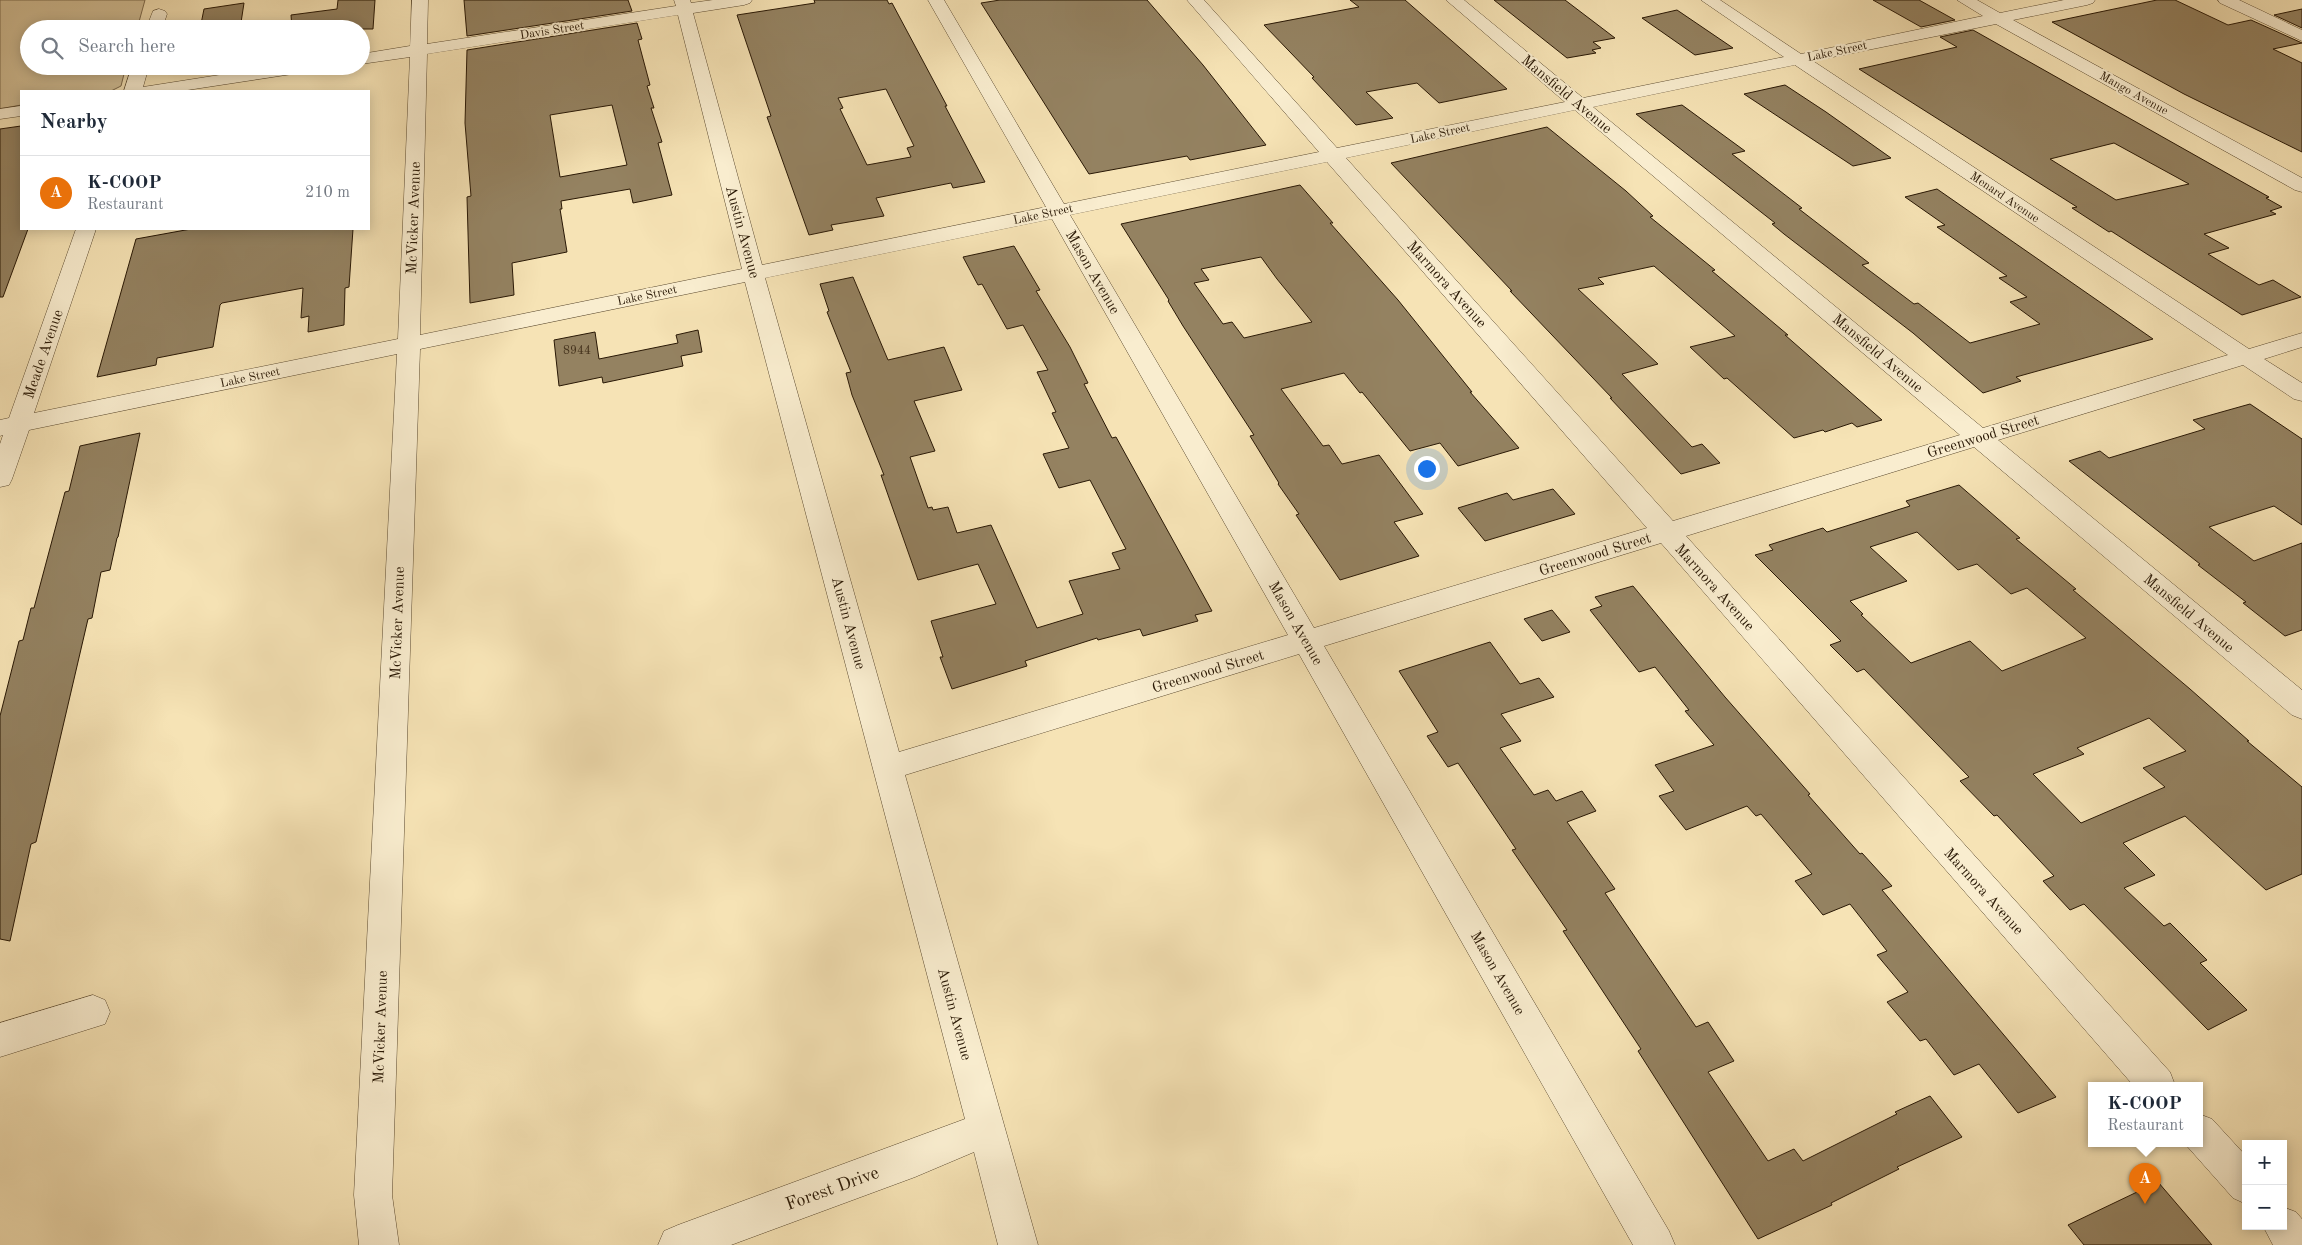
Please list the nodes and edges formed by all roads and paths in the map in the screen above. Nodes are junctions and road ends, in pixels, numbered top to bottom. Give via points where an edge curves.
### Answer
1 (420, 0) edge
2 (744, 0) edge
3 (936, 0) edge
4 (1195, 0) edge
5 (1454, 0) edge
6 (1709, 0) edge
7 (1965, 0) edge
8 (2087, 0) edge
9 (2226, 0) edge
10 (683, 5) edge
11 (1998, 18) junction
12 (2302, 36) edge
13 (419, 50) junction
14 (370, 58) edge
15 (1798, 59) junction
16 (138, 75) edge
17 (253, 75) edge
18 (133, 90) edge
19 (155, 90) edge
20 (1579, 104) junction
21 (20, 111) edge
22 (0, 114) edge
23 (1332, 155) junction
24 (2302, 186) edge
25 (1058, 211) junction
26 (86, 230) edge
27 (754, 273) junction
28 (2302, 340) edge
29 (409, 344) junction
30 (2246, 357) junction
31 (2302, 394) edge
32 (10, 426) edge
33 (1979, 438) junction
34 (0, 479) edge
35 (1666, 532) junction
36 (1306, 641) junction
37 (2302, 707) edge
38 (889, 767) junction
39 (93, 1012) dead end
40 (0, 1040) edge
41 (2154, 1082) edge
42 (986, 1129) junction
43 (2203, 1137) edge
44 (2242, 1180) edge
45 (2285, 1230) edge
46 (379, 1245) edge
47 (678, 1245) edge
48 (1018, 1245) edge
49 (1655, 1245) edge
50 (2298, 1245) edge

1 - 13 street, McVicker Avenue
2 - 10 street, Davis Street
3 - 25 street, Mason Avenue
4 - 23 street, Marmora Avenue
5 - 20 street, Mansfield Avenue
6 - 15 street, Menard Avenue
7 - 11 street, Mango Avenue
8 - 11 street, Lake Street
9 - 12 street
10 - 13 street, Davis Street
10 - 27 street, Austin Avenue
11 - 15 street, Lake Street
11 - 24 street, Mango Avenue
13 - 14 street, Davis Street
13 - 29 street, McVicker Avenue
15 - 20 street, Lake Street
15 - 30 street, Menard Avenue
16 - 18 street
17 - 19 street
20 - 23 street, Lake Street
20 - 33 street, Mansfield Avenue
21 - 22 street
23 - 25 street, Lake Street
23 - 35 street, Marmora Avenue
25 - 27 street, Lake Street
25 - 36 street, Mason Avenue
26 - 32 street, Meade Avenue
27 - 29 street, Lake Street
27 - 38 street, Austin Avenue
28 - 30 street, Greenwood Street
29 - 32 street, Lake Street
29 - 46 street, McVicker Avenue via 373,1196
30 - 31 street, Menard Avenue
30 - 33 street, Greenwood Street
32 - 34 street, Meade Avenue
33 - 35 street, Greenwood Street
33 - 37 street, Mansfield Avenue
35 - 36 street, Greenwood Street
35 - 41 street, Marmora Avenue
36 - 38 street, Greenwood Street
36 - 49 street, Mason Avenue
38 - 42 street, Austin Avenue
39 - 40 street
42 - 47 street, Forest Drive
42 - 48 street, Austin Avenue
43 - 44 street
45 - 50 street

